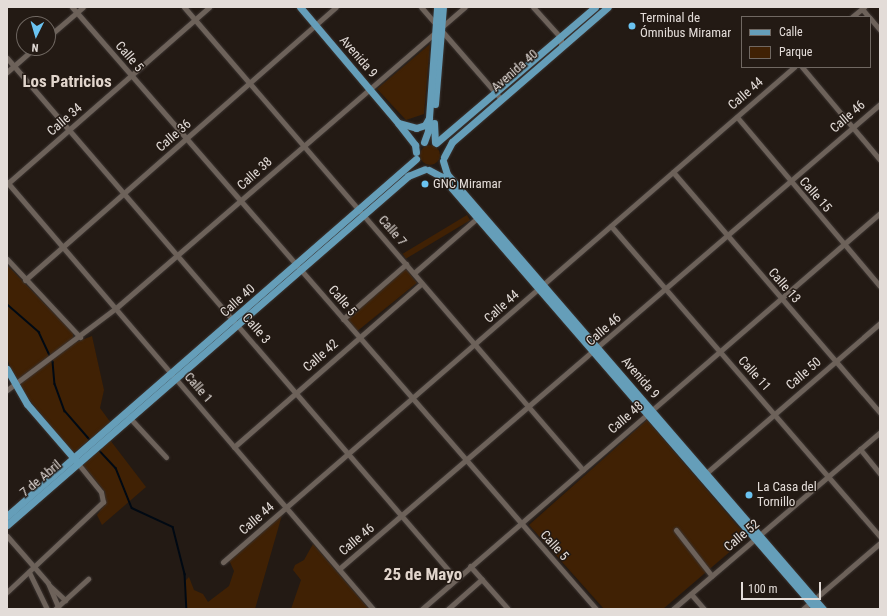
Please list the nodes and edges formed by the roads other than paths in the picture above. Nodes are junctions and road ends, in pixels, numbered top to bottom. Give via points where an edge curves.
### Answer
1 (72, 7) edge
2 (83, 7) edge
3 (184, 7) edge
4 (208, 7) edge
5 (300, 7) edge
6 (336, 7) edge
7 (421, 7) edge
8 (437, 7) edge
9 (443, 7) edge
10 (465, 7) edge
11 (534, 7) edge
12 (595, 7) edge
13 (608, 7) edge
14 (863, 8) edge
15 (77, 12) junction
16 (853, 16) edge
17 (195, 19) junction
18 (871, 20) edge
19 (315, 25) junction
20 (439, 28) junction
21 (56, 30) edge
22 (880, 30) edge
23 (560, 38) junction
24 (561, 47) junction
25 (26, 56) edge
26 (7, 58) edge
27 (14, 66) junction
28 (793, 68) edge
29 (803, 68) edge
30 (7, 72) edge
31 (132, 77) junction
32 (250, 84) junction
33 (369, 88) junction
34 (498, 96) junction
35 (880, 104) edge
36 (430, 117) junction
37 (737, 117) junction
38 (398, 122) junction
39 (852, 128) junction
40 (70, 130) junction
41 (186, 139) junction
42 (436, 142) junction
43 (424, 143) junction
44 (303, 146) junction
45 (416, 156) junction
46 (444, 159) junction
47 (880, 160) edge
48 (427, 169) junction
49 (673, 172) junction
50 (790, 182) junction
51 (7, 183) edge
52 (124, 193) junction
53 (241, 202) junction
54 (361, 213) junction
55 (880, 213) edge
56 (477, 218) junction
57 (611, 226) junction
58 (727, 236) junction
59 (843, 245) junction
60 (63, 247) junction
61 (178, 255) junction
62 (7, 259) edge
63 (406, 264) junction
64 (298, 268) junction
65 (414, 273) junction
66 (25, 280) junction
67 (422, 283) junction
68 (880, 286) edge
69 (541, 287) junction
70 (665, 290) junction
71 (781, 298) junction
72 (116, 308) junction
73 (343, 319) junction
74 (236, 322) junction
75 (880, 323) edge
76 (80, 337) junction
77 (359, 338) junction
78 (475, 345) junction
79 (596, 351) junction
80 (720, 352) junction
81 (835, 361) junction
82 (7, 369) edge
83 (173, 377) junction
84 (14, 384) junction
85 (7, 390) edge
86 (296, 392) junction
87 (412, 400) junction
88 (530, 408) junction
89 (649, 412) junction
90 (880, 413) edge
91 (775, 414) junction
92 (128, 416) junction
93 (880, 432) edge
94 (101, 440) joint
95 (234, 447) junction
96 (860, 449) junction
97 (350, 454) junction
98 (166, 457) dead end
99 (76, 462) junction
100 (466, 462) junction
101 (583, 470) junction
102 (880, 474) edge
103 (704, 475) junction
104 (828, 477) junction
105 (287, 508) junction
106 (403, 515) junction
107 (7, 516) edge
108 (520, 524) junction
109 (7, 525) edge
110 (676, 530) dead end
111 (7, 536) edge
112 (758, 537) junction
113 (880, 537) edge
114 (880, 543) edge
115 (223, 562) dead end
116 (470, 566) junction
117 (34, 567) junction
118 (339, 569) junction
119 (29, 572) junction
120 (712, 576) junction
121 (88, 579) dead end
122 (456, 579) junction
123 (482, 579) junction
124 (50, 586) junction
125 (7, 592) edge
126 (690, 594) junction
127 (65, 600) junction
128 (813, 601) junction
129 (56, 608) edge
130 (47, 609) edge
131 (373, 609) edge
132 (422, 609) edge
133 (448, 609) edge
134 (508, 609) edge
135 (596, 609) edge
136 (673, 609) edge
137 (704, 609) edge
138 (804, 609) edge
139 (816, 609) edge
140 (823, 609) edge

1 - 15 street, Calle 5
2 - 15 street
3 - 17 street, Calle 7
4 - 17 street, Calle 34
5 - 19 main road, Avenida 9
6 - 19 street, Calle 36
7 - 20 street
8 - 20 main road
9 - 20 main road
10 - 20 street, Calle 38
11 - 23 street
12 - 23 main road, Avenida 40
13 - 24 main road, Avenida 40
14 - 16 street
15 - 21 street
15 - 31 street, Calle 5
17 - 31 street, Calle 34
17 - 32 street, Calle 7
18 - 22 street
19 - 32 street, Calle 36
19 - 33 main road, Avenida 9
20 - 33 street, Calle 38
20 - 34 street
20 - 36 main road
20 - 42 main road
23 - 24 street
23 - 34 main road, Avenida 40
24 - 34 main road, Avenida 40
25 - 27 street
26 - 27 street, Calle 3
27 - 30 street
27 - 40 street, Calle 3
28 - 37 street, Calle 44
29 - 39 street
31 - 40 street, Calle 34
31 - 41 street, Calle 5
32 - 41 street, Calle 36
32 - 44 street, Calle 7
33 - 38 main road, Avenida 9
33 - 44 street, Calle 38
34 - 42 main road, Avenida 40
34 - 46 main road, Avenida 40 via 448,145
35 - 39 street, Calle 46
36 - 38 main road via 420,127
36 - 43 main road
37 - 49 street, Calle 44
37 - 50 street, Calle 15
38 - 43 main road, Avenida 9
38 - 45 main road, Avenida 9 via 415,145
39 - 47 street
39 - 50 street, Calle 46
40 - 51 street, Calle 34
40 - 52 street, Calle 3
41 - 52 street, Calle 36
41 - 53 street, Calle 5
42 - 43 main road
42 - 46 main road, Avenida 9
43 - 45 main road, Calle 40
44 - 53 street, Calle 38
44 - 54 street, Calle 7
45 - 48 main road, Avenida 9
45 - 54 main road, Calle 40
46 - 48 main road, Calle 40
46 - 69 main road, Avenida 9 via 447,174
48 - 54 main road, Calle 40 via 408,176
48 - 56 main road, Avenida 9 via 442,177
49 - 57 street, Calle 44
49 - 58 street, Calle 13
50 - 58 street, Calle 46
50 - 59 street, Calle 15
51 - 60 street, Calle 1
52 - 60 street, Calle 36
52 - 61 street, Calle 3
53 - 61 street, Calle 38
53 - 64 street, Calle 5
54 - 63 street, Calle 7
54 - 64 main road, Calle 40
55 - 59 street, Calle 48
56 - 65 street
56 - 69 main road, Avenida 9
57 - 69 street, Calle 44
57 - 70 street, Calle 11
58 - 70 street, Calle 46
58 - 71 street, Calle 13
59 - 68 street, Calle 15
59 - 71 street, Calle 48
60 - 66 street, Calle 36
60 - 72 street, Calle 1
61 - 72 street, Calle 38
61 - 74 street, Calle 3
62 - 66 street
63 - 65 street, Calle 7
63 - 73 street
64 - 73 street, Calle 5
64 - 74 main road, Calle 40
65 - 67 street, Calle 7
66 - 76 street
67 - 77 street, Calle 42
67 - 78 street, Calle 7
69 - 78 street, Calle 44
69 - 79 main road, Avenida 9
70 - 79 street, Calle 46
70 - 80 street, Calle 11
71 - 80 street, Calle 48
71 - 81 street, Calle 13
72 - 76 street, Calle 38
72 - 83 street, Calle 1
73 - 77 street, Calle 5
74 - 83 main road, Calle 40
74 - 86 street, Calle 3
75 - 81 street, Calle 50
76 - 84 street, Calle 38
77 - 86 street, Calle 42
77 - 87 street, Calle 5
78 - 87 street, Calle 44
78 - 88 street, Calle 7
79 - 88 street, Calle 46
79 - 89 main road, Avenida 9
80 - 89 street, Calle 48
80 - 91 street, Calle 11
81 - 90 street, Calle 13
81 - 91 street, Calle 50
82 - 84 main road
83 - 92 main road, Calle 40
83 - 95 street, Calle 1
84 - 85 street, Calle 38
84 - 99 main road
86 - 95 street, Calle 42
86 - 97 street, Calle 3
87 - 97 street, Calle 44
87 - 100 street, Calle 5
88 - 100 street, Calle 46
88 - 101 street, Calle 7
89 - 101 street, Calle 48
89 - 103 main road, Avenida 9
91 - 103 street, Calle 50
91 - 104 street, Calle 11
92 - 94 main road, Calle 40
92 - 98 street
93 - 96 street, Calle 52
94 - 99 main road, 7 de Abril
95 - 105 street, Calle 1
96 - 102 street
96 - 104 street, Calle 52
97 - 105 street, Calle 44
97 - 106 street, Calle 3
99 - 107 main road, 7 de Abril
99 - 109 main road, 7 de Abril
99 - 117 street via 102,492 103,502
100 - 106 street, Calle 46
100 - 108 street, Calle 5
101 - 108 street, Calle 48
103 - 112 main road, Avenida 9
104 - 112 street, Calle 52
104 - 113 street, Calle 11
105 - 115 street, Calle 44
105 - 118 street, Calle 1
106 - 118 street, Calle 46
106 - 122 street, Calle 3
108 - 116 street, Calle 48
108 - 135 street, Calle 5
110 - 120 street
111 - 117 street
112 - 120 street, Calle 52
112 - 128 main road, Avenida 9
114 - 128 street
116 - 122 street, Calle 48
116 - 123 street
117 - 119 street
117 - 124 street
118 - 131 street, Calle 1
119 - 125 street
119 - 130 street
120 - 126 street, Calle 52
121 - 127 street
122 - 132 street, Calle 48
123 - 133 street
123 - 134 street
124 - 127 street
124 - 129 street
126 - 136 street, Calle 52
126 - 137 street
127 - 129 street
128 - 138 street
128 - 139 main road, Avenida 9
128 - 140 main road, Avenida 9

